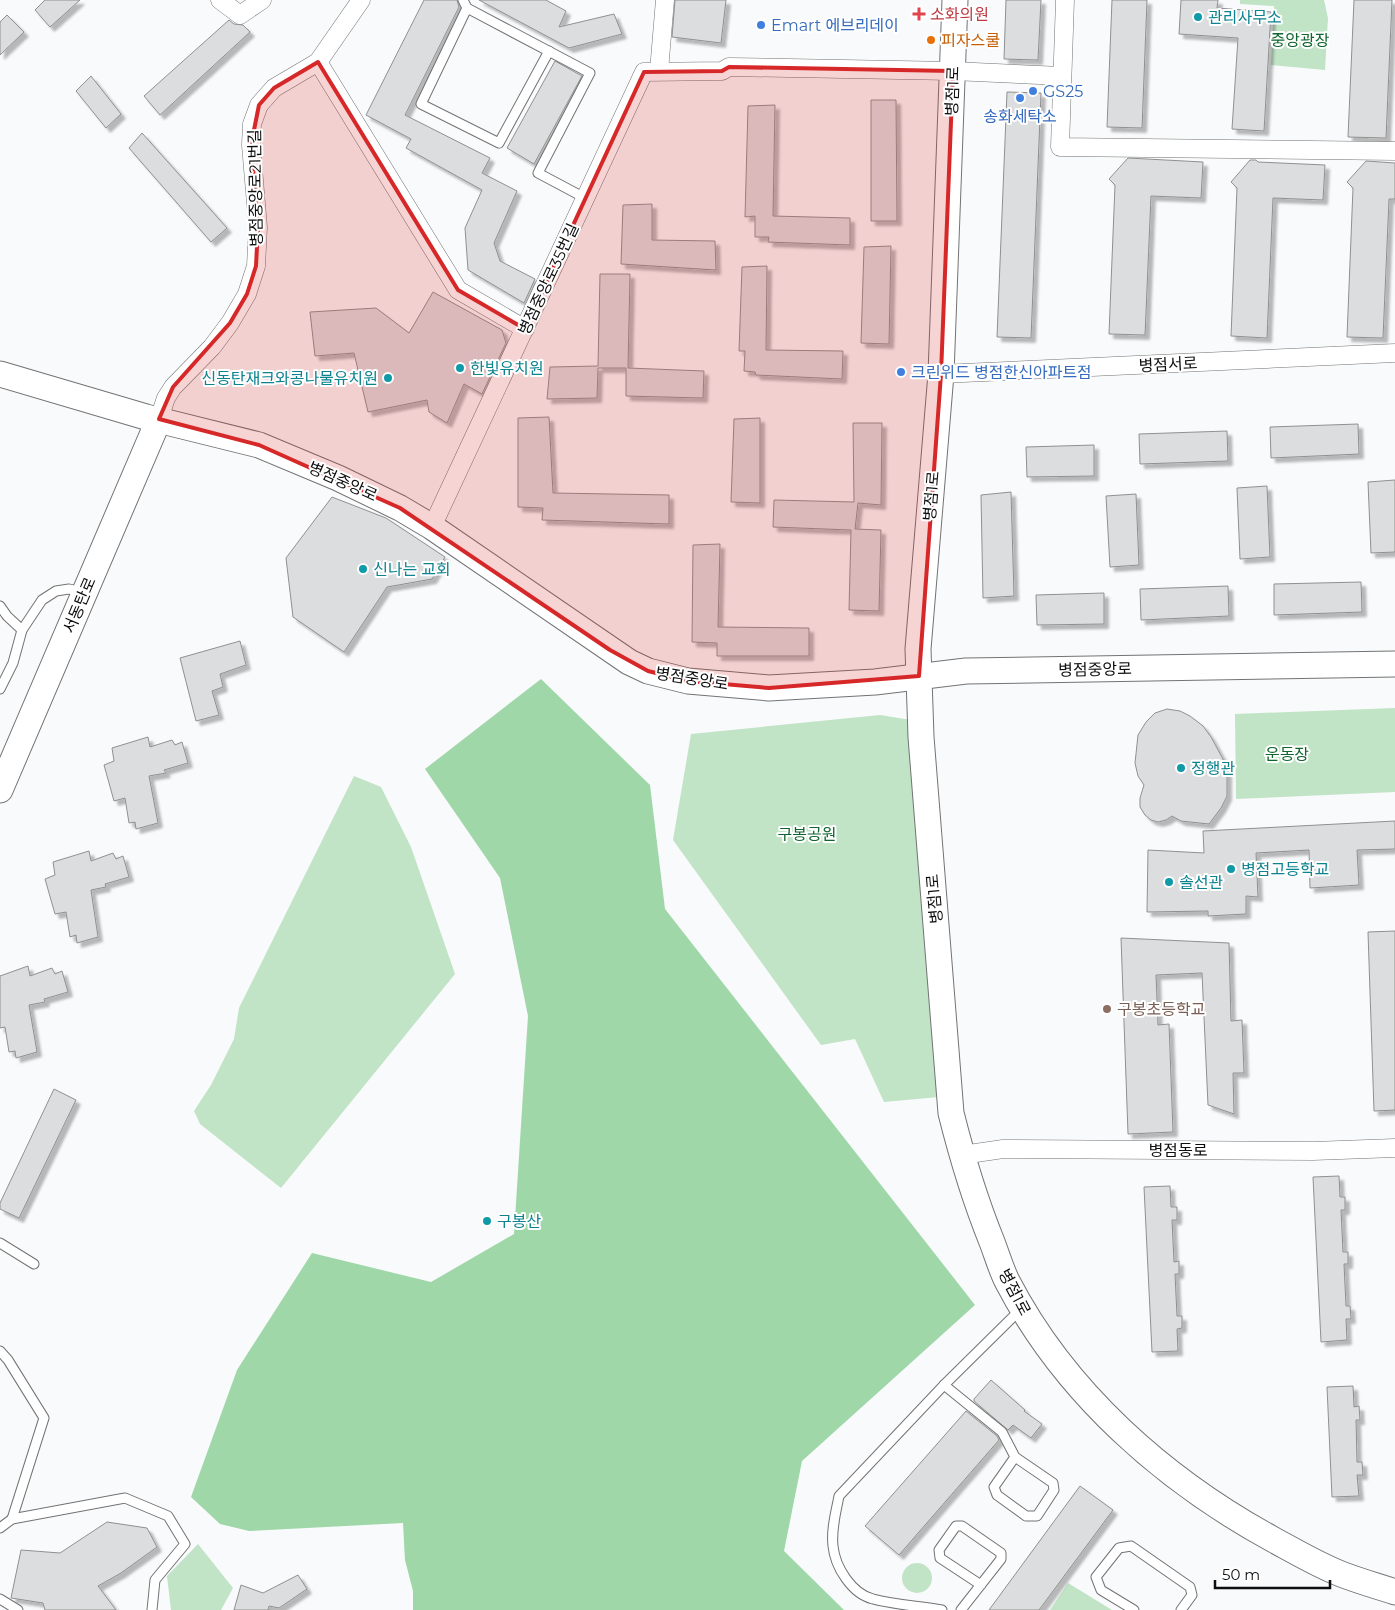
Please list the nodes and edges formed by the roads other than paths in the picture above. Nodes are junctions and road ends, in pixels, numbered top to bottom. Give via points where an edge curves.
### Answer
1 (220, 0) edge
2 (262, 0) edge
3 (361, 0) edge
4 (665, 0) edge
5 (955, 0) edge
6 (1065, 0) edge
7 (465, 4) edge
8 (548, 51) junction
9 (318, 62) junction
10 (953, 71) junction
11 (659, 72) junction
12 (1062, 76) junction
13 (1395, 151) edge
14 (585, 198) junction
15 (525, 328) junction
16 (1395, 353) edge
17 (0, 374) edge
18 (941, 374) junction
19 (159, 419) junction
20 (432, 527) junction
21 (84, 593) junction
22 (0, 606) edge
23 (22, 630) junction
24 (1395, 664) edge
25 (919, 676) junction
26 (0, 689) edge
27 (0, 790) edge
28 (1395, 1148) edge
29 (962, 1155) junction
30 (0, 1243) edge
31 (34, 1264) dead end
32 (1022, 1308) junction
33 (0, 1351) edge
34 (8, 1360) junction
35 (0, 1365) edge
36 (944, 1385) junction
37 (1015, 1457) junction
38 (12, 1519) junction
39 (0, 1528) edge
40 (981, 1585) junction
41 (1395, 1592) edge
42 (0, 1599) edge
43 (18, 1610) edge
44 (152, 1610) edge
45 (942, 1610) edge
46 (962, 1610) edge
47 (1134, 1610) edge
48 (1182, 1610) edge

1 - 2 street via 240,14
3 - 9 street, 병점중앙로21번길
4 - 11 street
5 - 10 street, 병점1로
6 - 12 street
7 - 8 lane
7 - 8 lane via 421,104 499,143
8 - 14 lane via 590,73 538,174
9 - 15 street via 458,290
9 - 19 street, 병점중앙로21번길 via 274,88 259,105 252,124 251,145 258,228 256,266 247,294 230,323 173,387
10 - 11 street, 병점중앙로35번길 via 729,67 722,71
10 - 12 street, 병점중앙로35번길
10 - 18 street, 병점1로
11 - 14 street, 병점중앙로35번길 via 644,72
12 - 13 street via 1060,147
14 - 15 street, 병점중앙로35번길
15 - 20 street, 병점중앙로35번길
16 - 18 street, 병점서로
17 - 19 street, 병점중앙로
18 - 25 street, 병점1로 via 918,650
19 - 20 street, 병점중앙로 via 259,445 338,478
19 - 21 street, 서동탄로
20 - 25 street, 병점중앙로 via 610,650 629,662 666,677 769,688
21 - 23 lane via 56,591 42,600
21 - 27 street, 서동탄로
22 - 23 lane
23 - 26 lane via 13,663
24 - 25 street, 병점중앙로 via 966,671
25 - 29 street, 병점1로 via 950,1103
28 - 29 street, 병점동로 via 1313,1151 1003,1150
29 - 32 street, 병점1로 via 1006,1280
30 - 31 lane
32 - 36 lane
32 - 41 street, 병점1로 via 1064,1370 1090,1399 1166,1469 1248,1526 1341,1574
33 - 34 lane
34 - 35 lane
34 - 38 lane via 44,1418
36 - 37 lane via 1002,1432
36 - 45 lane via 839,1496 833,1547 840,1568 854,1589 871,1599
37 - 37 lane via 994,1487 997,1496 1026,1516 1037,1516 1054,1490 1053,1483
38 - 39 lane
38 - 44 lane via 125,1498 168,1516 185,1544 154,1580
40 - 40 lane via 1001,1559 1000,1553 962,1526 956,1526 938,1550 940,1558
40 - 46 lane
42 - 43 lane
47 - 48 lane via 1100,1590 1096,1577 1119,1548 1131,1546 1190,1587 1192,1595

